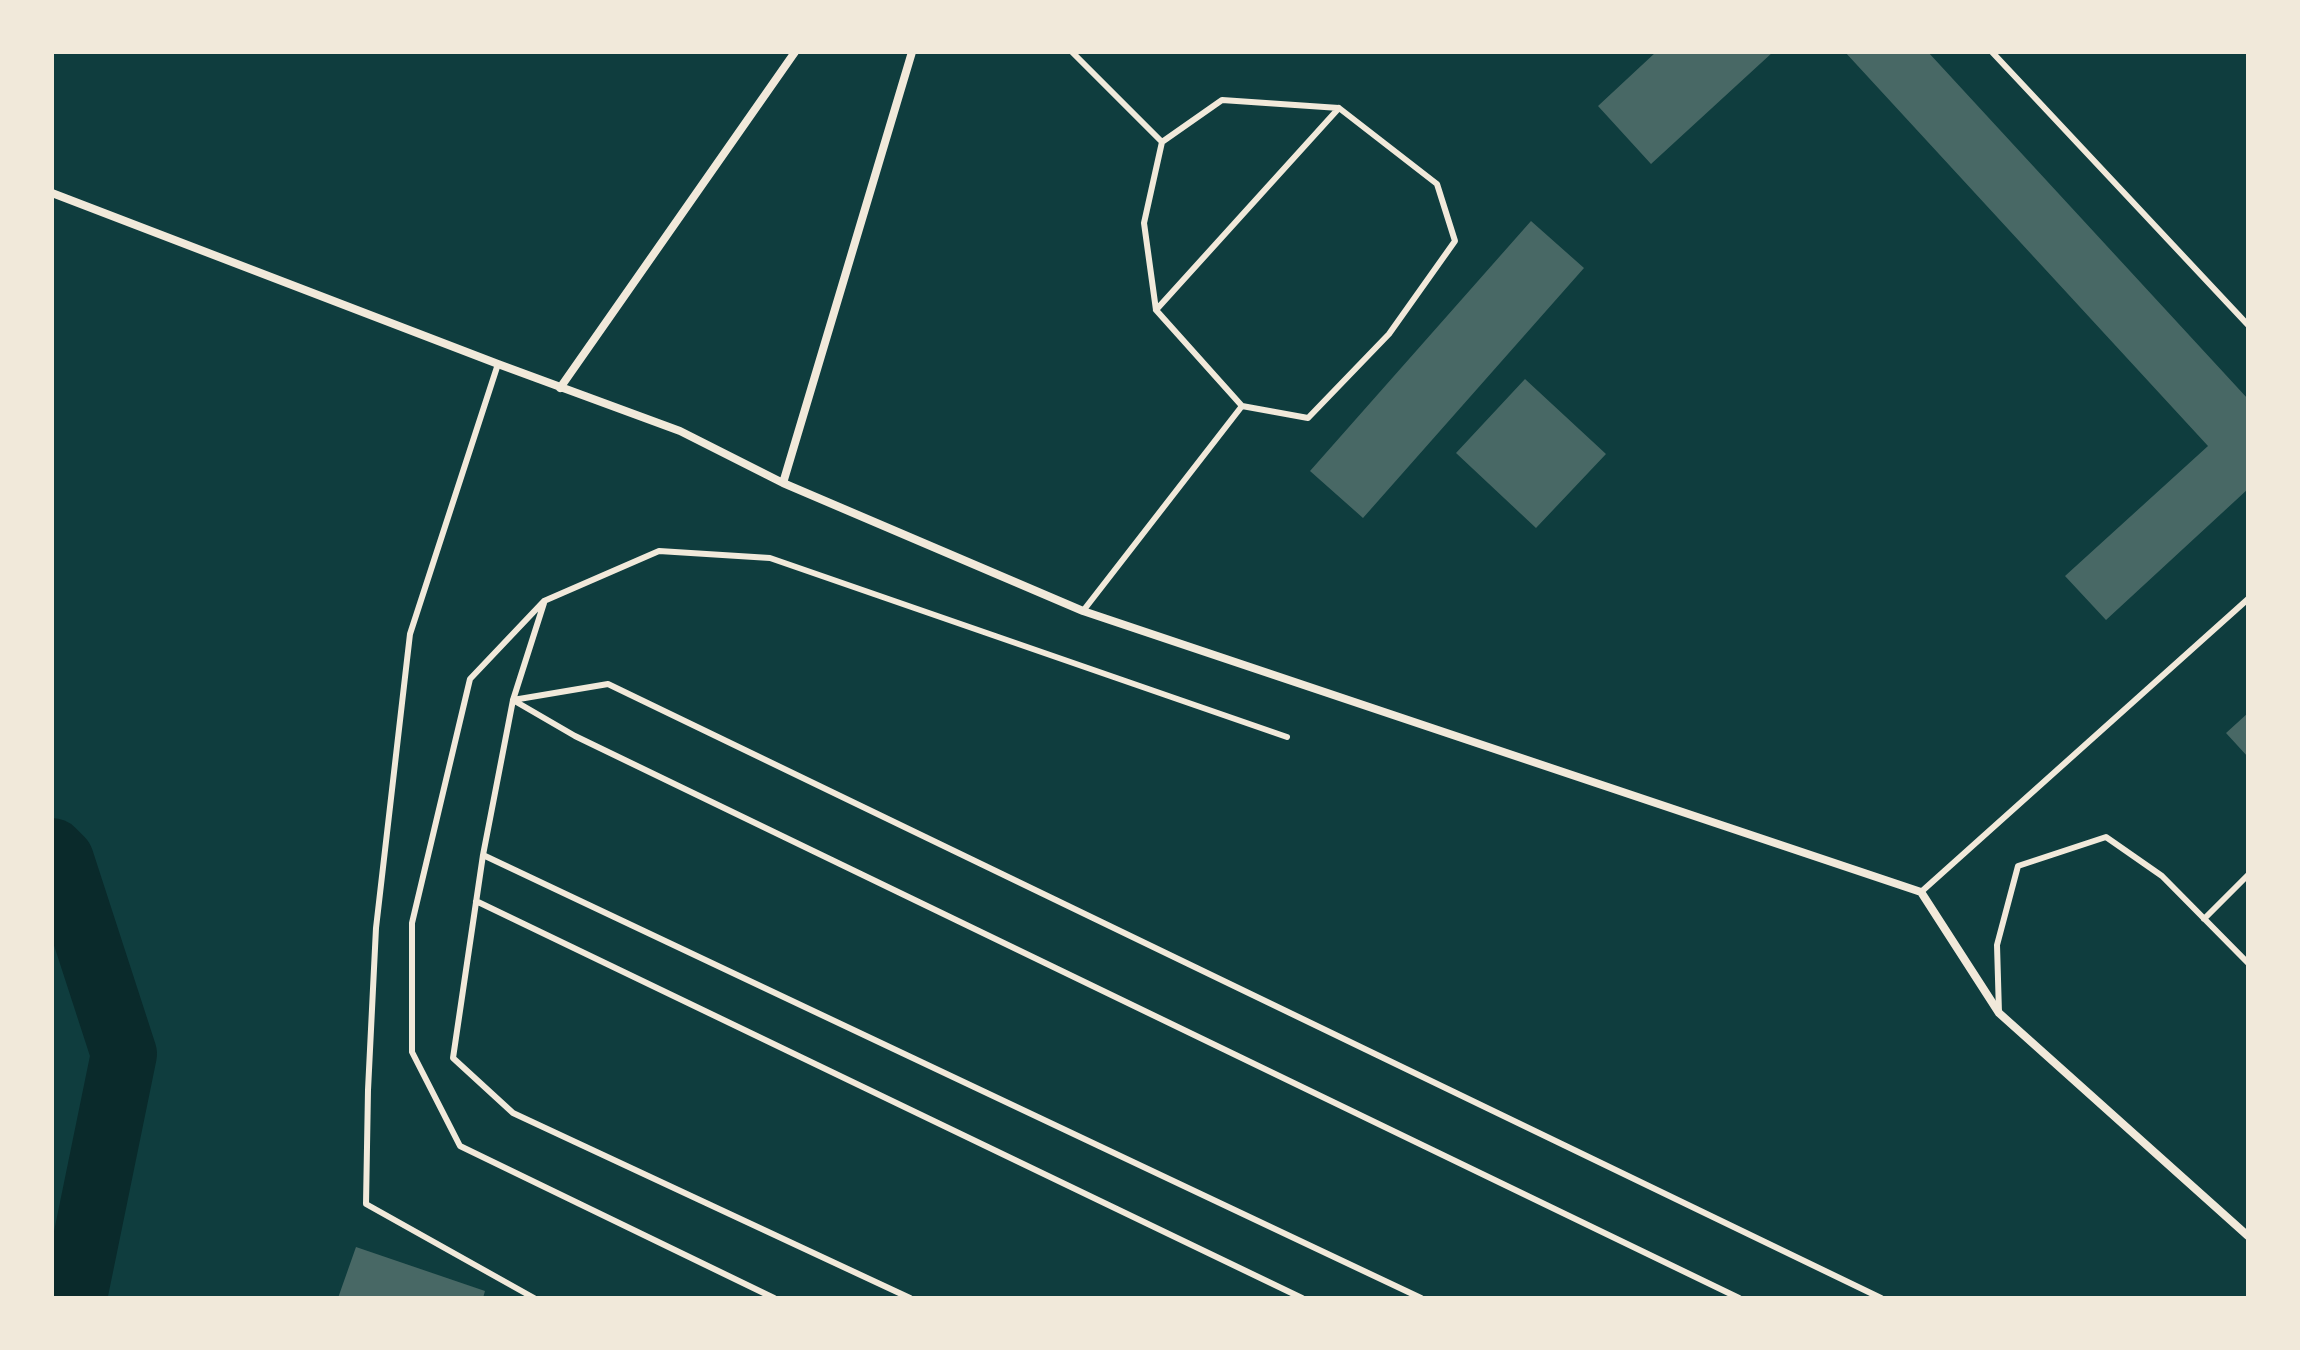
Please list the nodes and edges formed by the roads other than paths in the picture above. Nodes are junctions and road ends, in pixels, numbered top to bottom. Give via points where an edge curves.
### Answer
1 (795, 52) edge
2 (912, 52) edge
3 (1072, 52) edge
4 (1992, 52) edge
5 (1339, 108) junction
6 (1162, 142) junction
7 (52, 193) edge
8 (1156, 310) junction
9 (2248, 325) edge
10 (498, 364) junction
11 (560, 388) junction
12 (1242, 406) junction
13 (783, 483) junction
14 (2248, 599) edge
15 (544, 601) junction
16 (1083, 611) junction
17 (513, 700) junction
18 (1287, 737) dead end
19 (483, 855) junction
20 (2248, 875) edge
21 (1921, 892) junction
22 (476, 901) junction
23 (2204, 919) junction
24 (2248, 963) edge
25 (1999, 1013) junction
26 (2248, 1236) edge
27 (534, 1298) edge
28 (774, 1298) edge
29 (910, 1298) edge
30 (1302, 1298) edge
31 (1421, 1298) edge
32 (1739, 1298) edge
33 (1881, 1298) edge

1 - 11 street
2 - 13 street
3 - 6 lane
4 - 9 lane
5 - 6 lane via 1222,100
5 - 8 lane
5 - 12 lane via 1437,184 1455,241 1389,334 1308,418
6 - 8 lane via 1144,223
7 - 10 street
8 - 12 lane
10 - 11 street
10 - 27 lane via 410,634 376,928 366,1204
11 - 13 street via 680,431
12 - 16 lane
13 - 16 street
14 - 21 lane
15 - 17 lane
15 - 18 lane via 659,551 770,558
15 - 28 lane via 470,679 412,923 412,1052 460,1146
16 - 21 street
17 - 19 lane
17 - 32 lane via 575,736
17 - 33 lane via 608,684
19 - 22 lane
19 - 31 lane
20 - 23 lane
21 - 25 street
22 - 29 lane via 453,1058 503,1104
22 - 30 lane
23 - 24 lane
23 - 25 lane via 2162,876 2106,837 2018,866 1997,945
25 - 26 street

